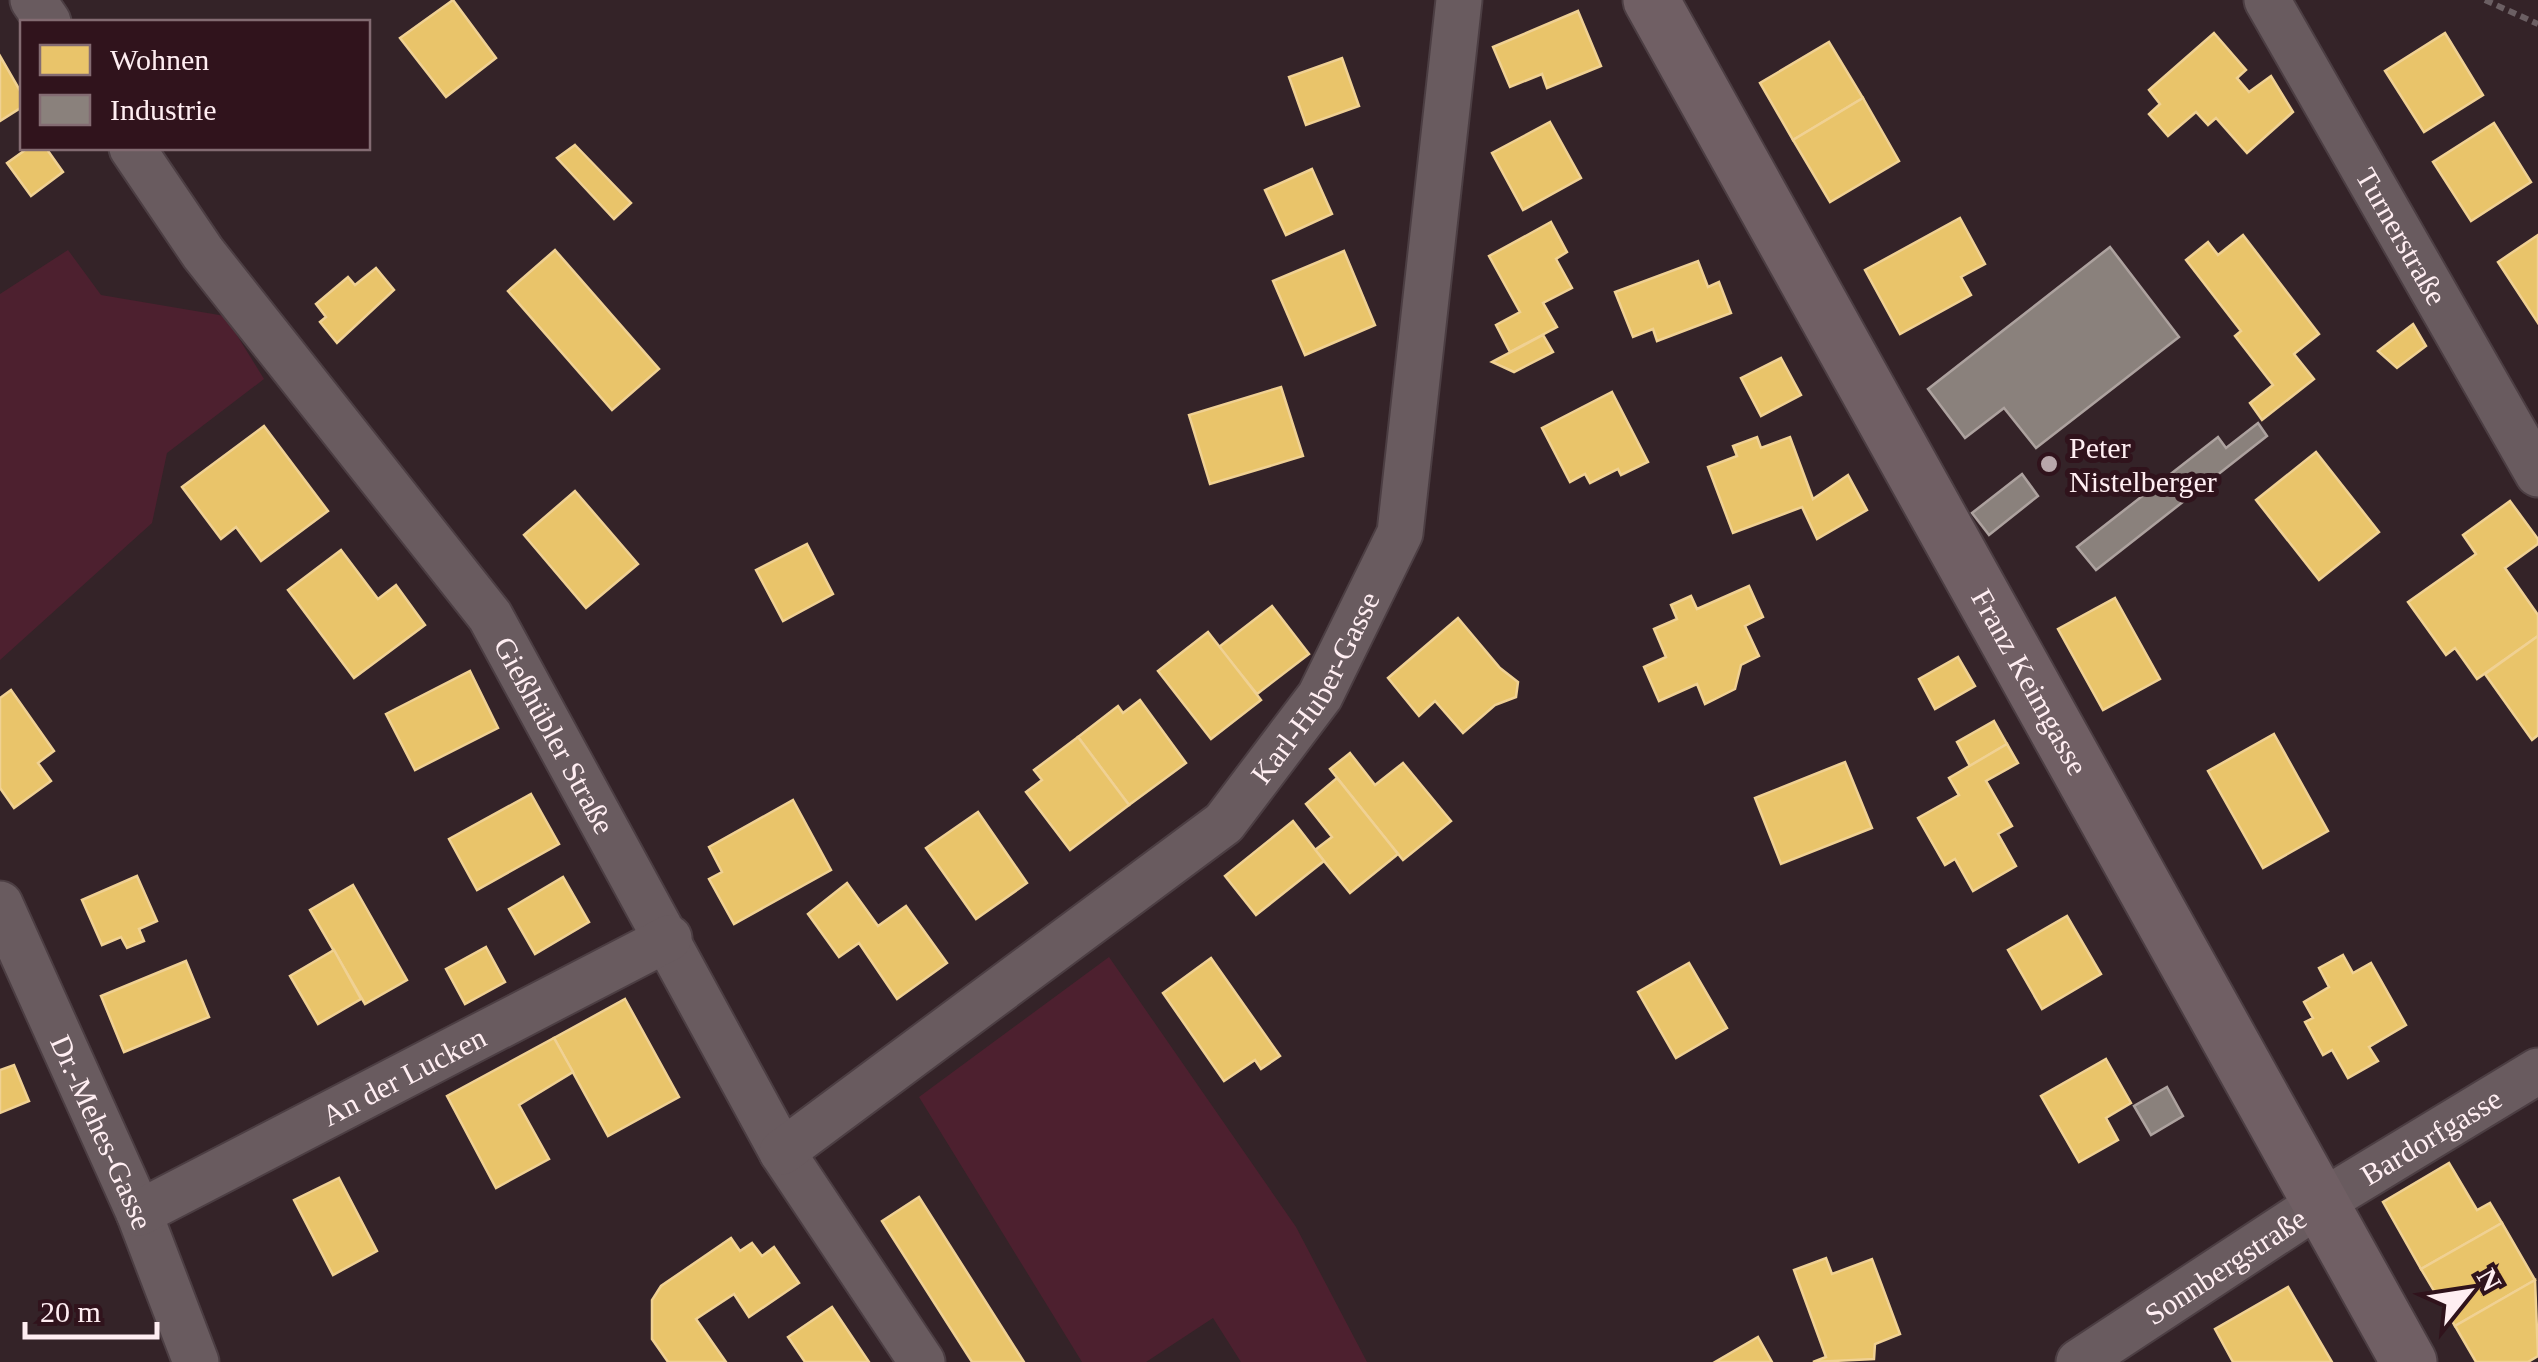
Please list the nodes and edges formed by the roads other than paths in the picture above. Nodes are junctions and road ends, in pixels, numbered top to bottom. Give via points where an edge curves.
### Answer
1 (1459, 0) edge
2 (1652, 0) edge
3 (2267, 0) edge
4 (133, 150) edge
5 (2538, 474) edge
6 (0, 904) edge
7 (669, 938) junction
8 (2538, 1071) edge
9 (782, 1152) junction
10 (2322, 1202) junction
11 (140, 1213) junction
12 (196, 1362) edge
13 (922, 1362) edge
14 (2079, 1362) edge
15 (2409, 1362) edge

1 - 9 street, Karl-Huber-Gasse via 1400,533 1320,696 1224,823
2 - 10 main road, Franz Keimgasse
3 - 5 street, Turnerstraße
4 - 7 street, Gießhübler Straße via 203,253 490,616
6 - 11 street, Dr.-Mehes-Gasse
7 - 9 street, Gießhübler Straße
7 - 11 street, An der Lucken
8 - 10 street, Bardorfgasse
9 - 13 street, Gießhübler Straße
10 - 14 street, Sonnbergstraße
10 - 15 main road, Franz Keimgasse
11 - 12 street, Dr.-Mehes-Gasse

